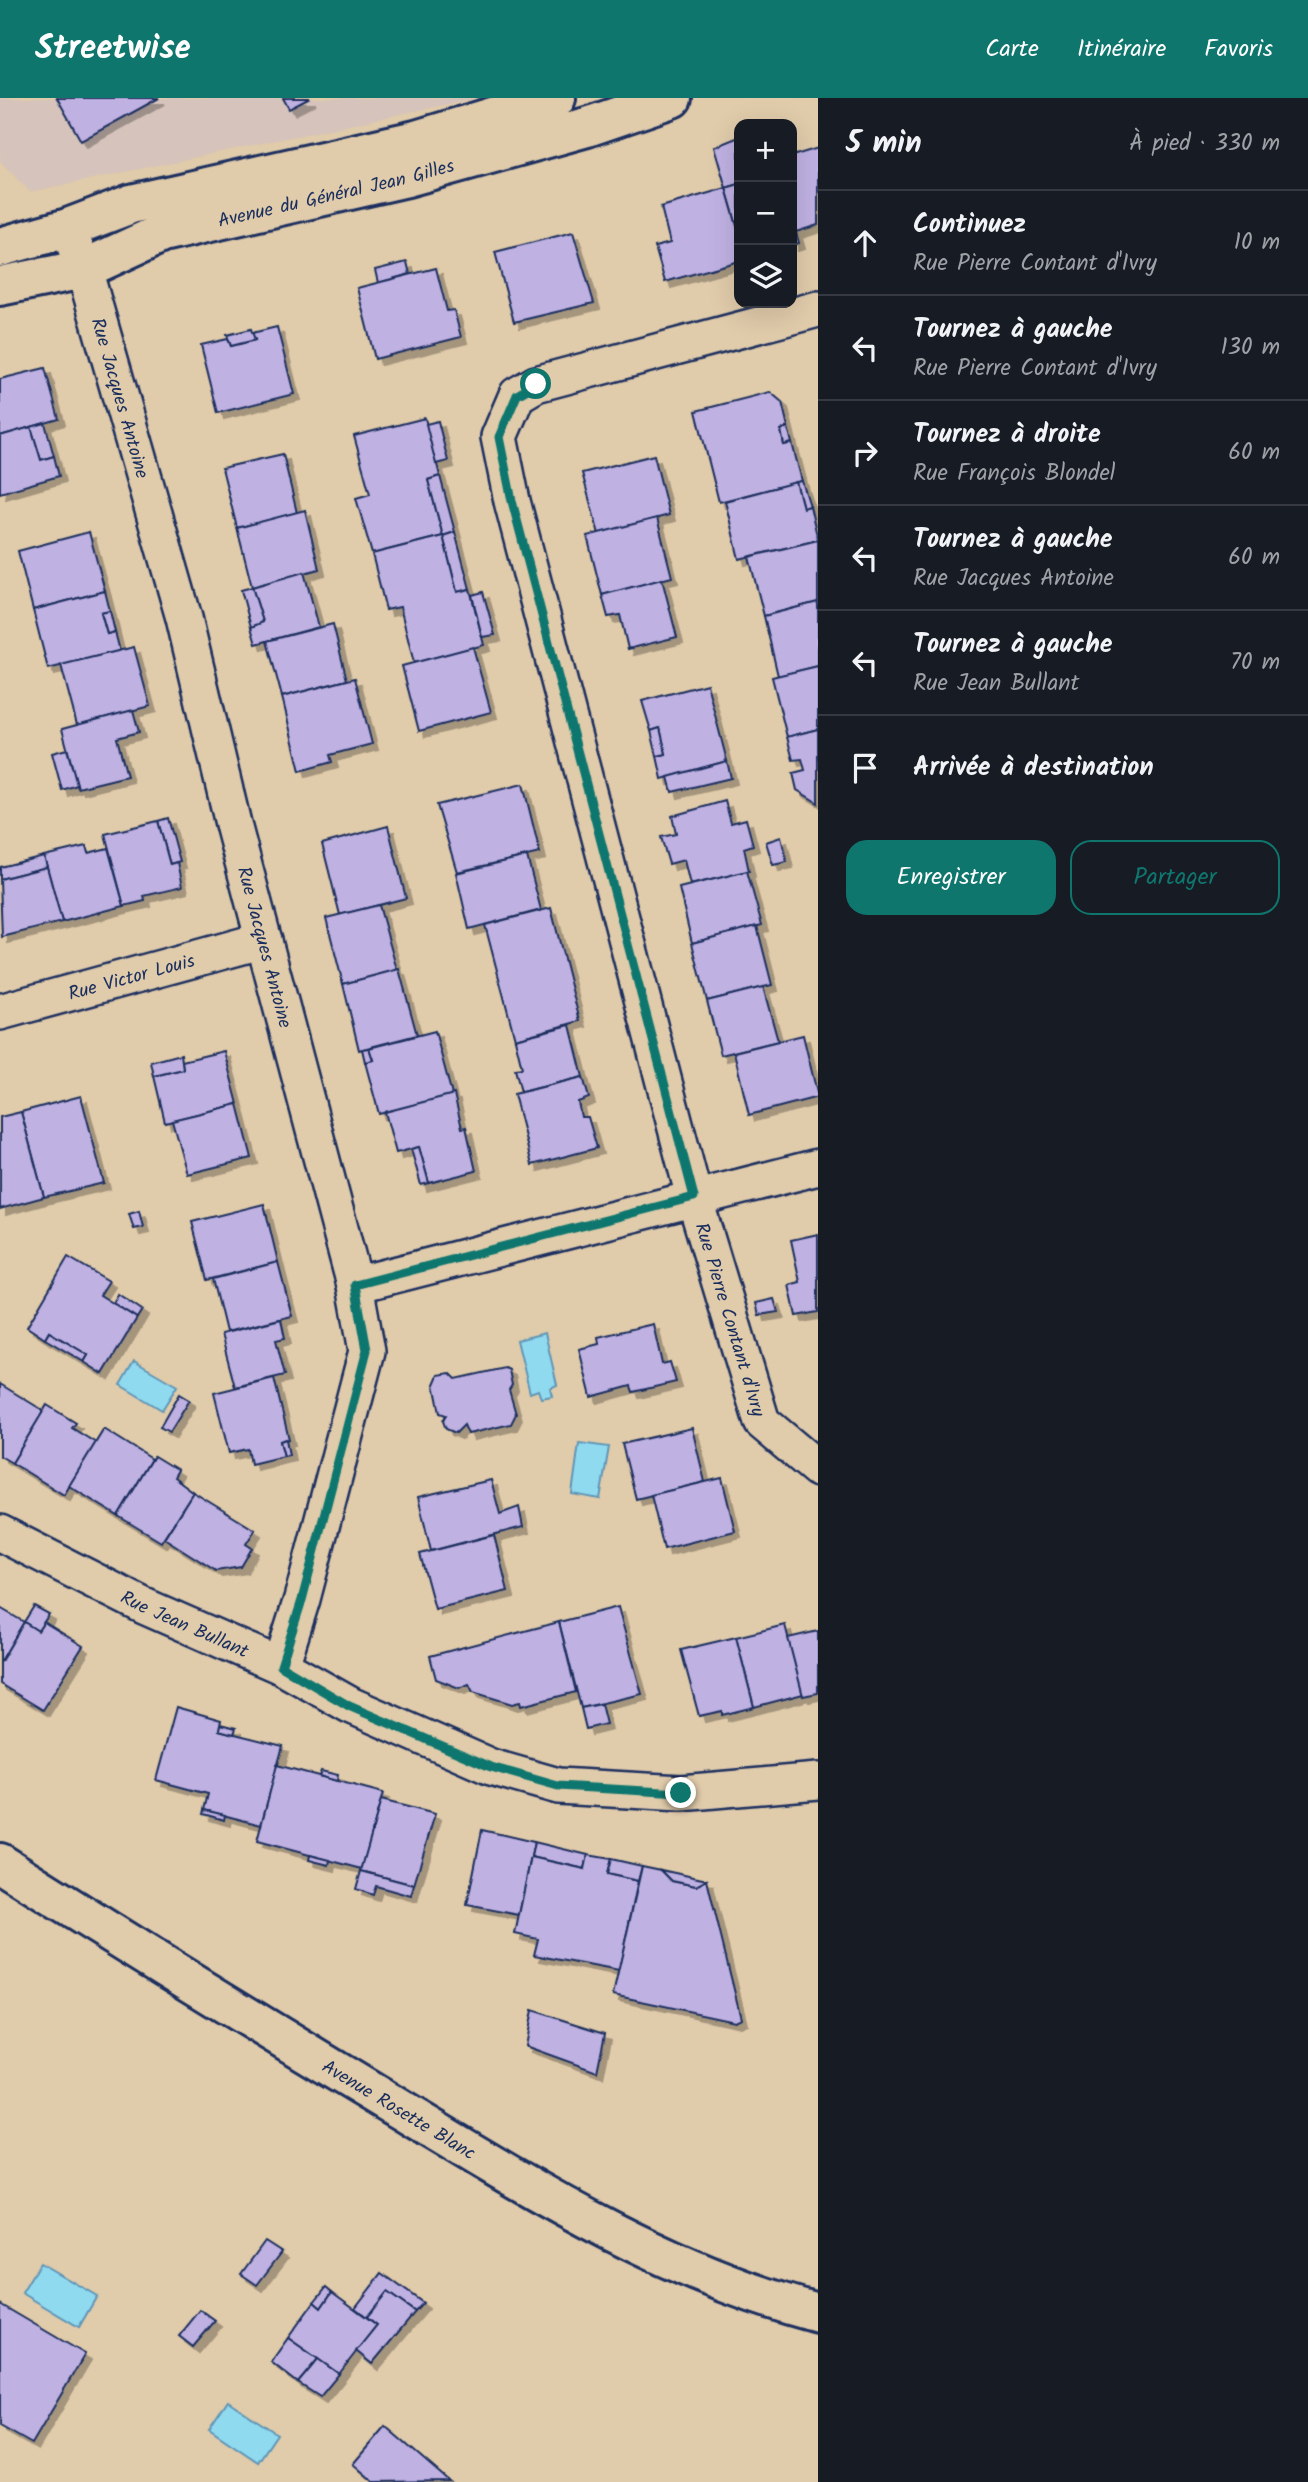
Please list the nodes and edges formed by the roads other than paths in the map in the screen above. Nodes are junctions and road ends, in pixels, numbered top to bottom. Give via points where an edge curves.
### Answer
1 (556, 98) edge
2 (672, 98) edge
3 (68, 228) junction
4 (0, 247) edge
5 (84, 269) junction
6 (0, 286) edge
7 (818, 309) edge
8 (264, 940) junction
9 (0, 1012) edge
10 (818, 1167) edge
11 (694, 1197) junction
12 (355, 1285) junction
13 (818, 1469) edge
14 (0, 1533) edge
15 (281, 1666) junction
16 (818, 1781) edge
17 (0, 1863) edge
18 (818, 2313) edge

1 - 3 main road, Avenue du Général Jean Gilles via 416,140 131,204
2 - 5 main road, Avenue du Général Jean Gilles via 587,127 407,177 162,233
3 - 4 main road, Avenue du Général Jean Gilles
3 - 5 street, Rue Jacques Antoine
5 - 6 main road, Avenue du Général Jean Gilles
5 - 8 street, Rue Jacques Antoine via 184,618
7 - 11 street, Rue Pierre Contant d'Ivry via 536,384 517,395 499,437
8 - 9 street, Rue Victor Louis
8 - 12 street, Rue Jacques Antoine
10 - 11 street
11 - 12 street
11 - 13 street, Rue Pierre Contant d'Ivry via 762,1422
12 - 15 street, Rue Jacques Antoine via 367,1350
14 - 15 street, Rue Jean Bullant via 145,1606
15 - 16 street, Rue Jean Bullant via 349,1706 491,1767 558,1786 681,1793
17 - 18 main road, Avenue Rosette Blanc via 200,1989 616,2234 764,2299

